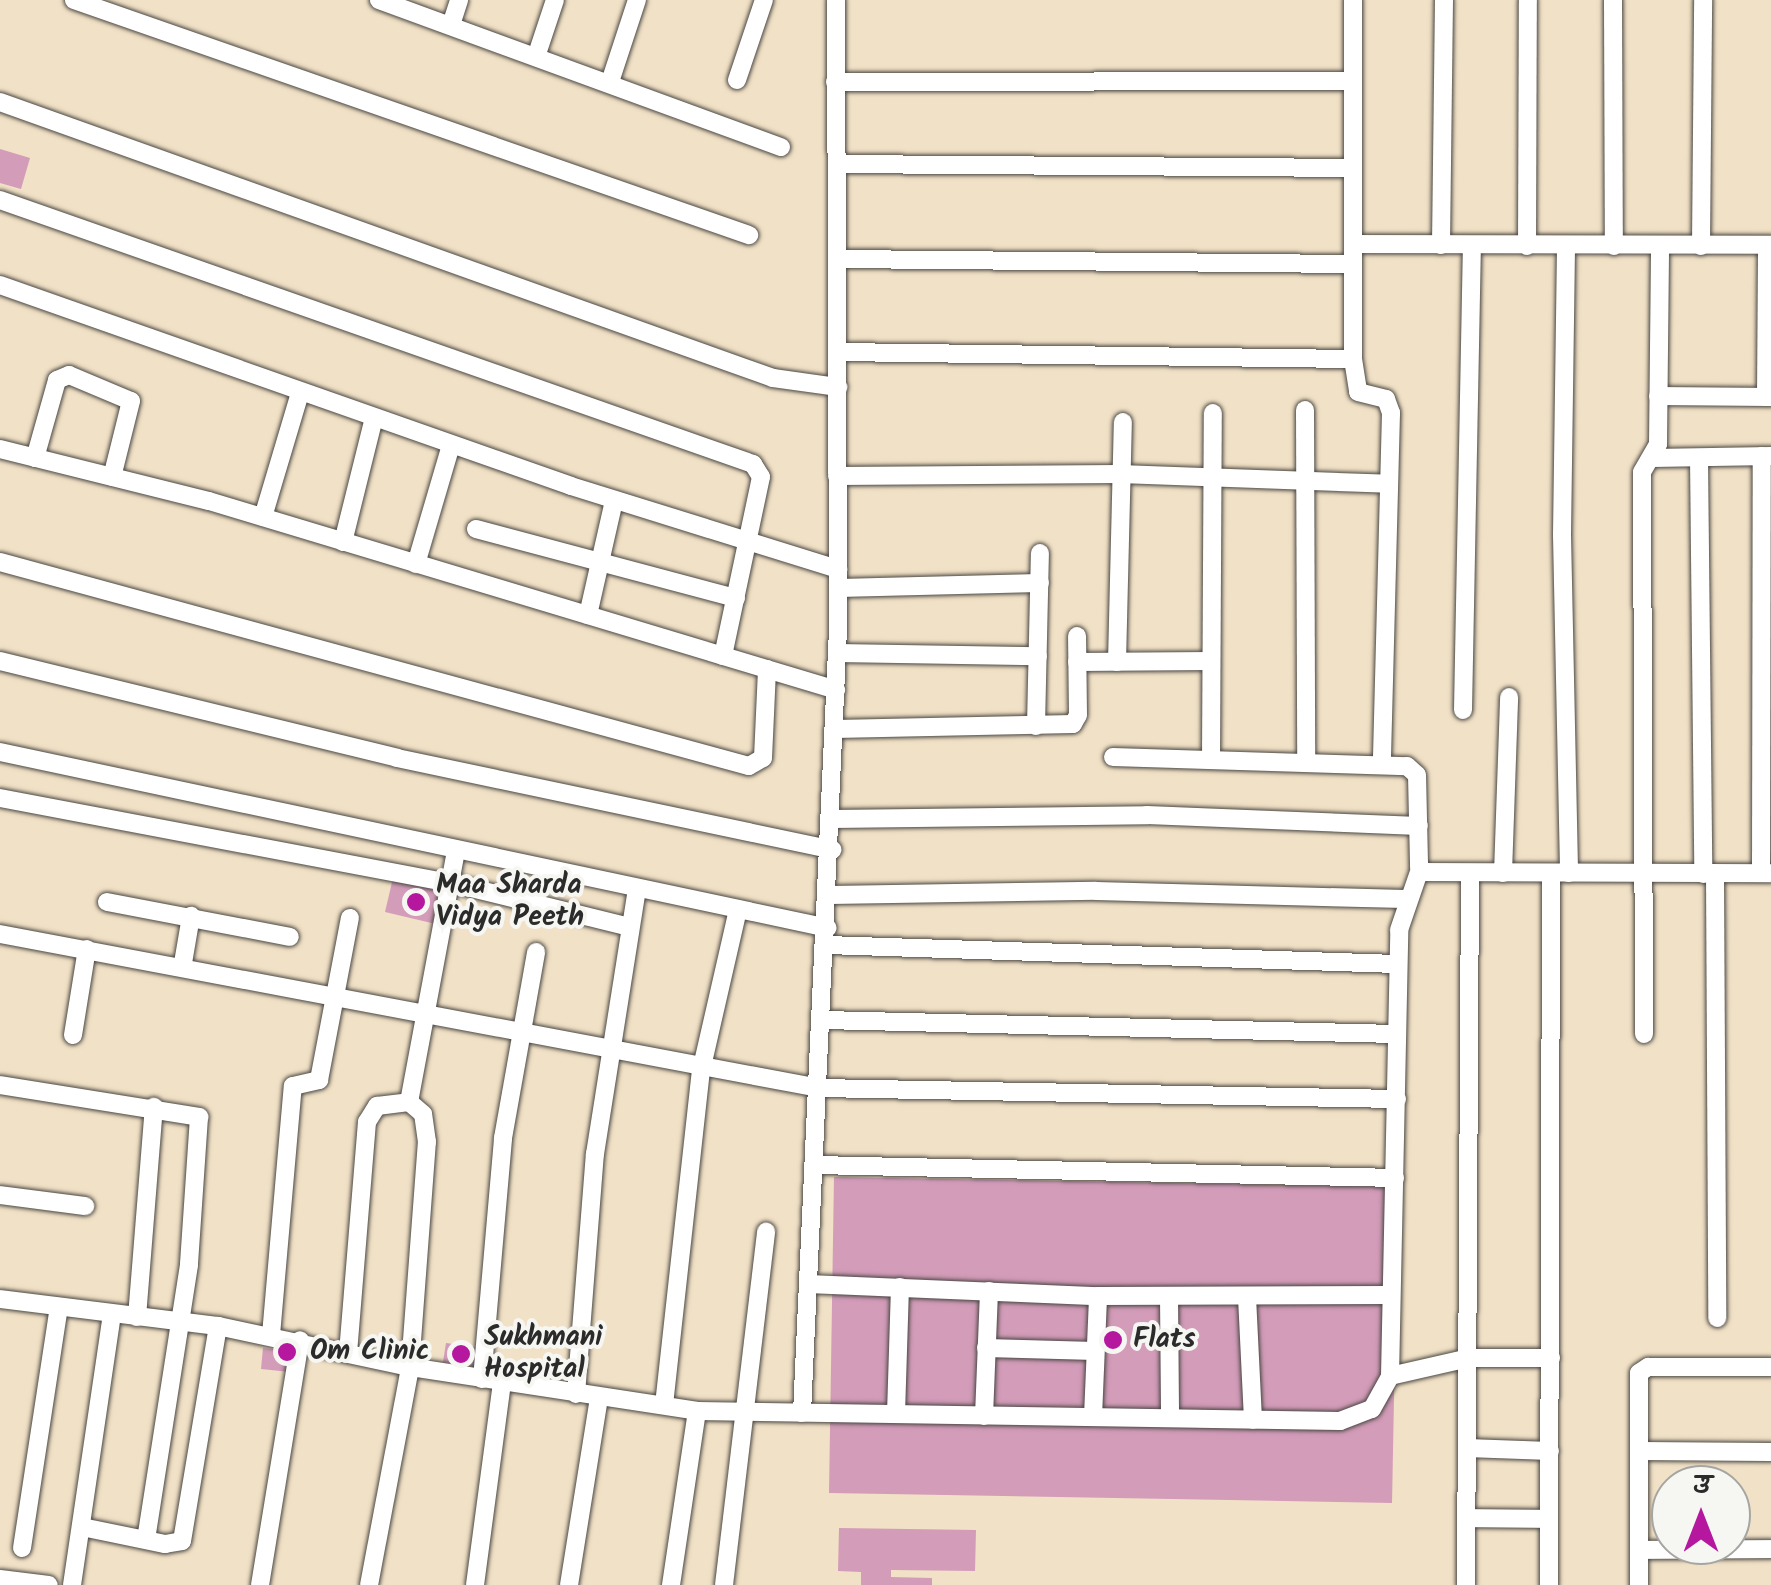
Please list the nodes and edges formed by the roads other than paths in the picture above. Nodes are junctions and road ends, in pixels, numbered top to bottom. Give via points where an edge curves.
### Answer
1 (74, 0) edge
2 (379, 0) edge
3 (459, 0) edge
4 (555, 0) edge
5 (637, 0) edge
6 (764, 0) edge
7 (836, 0) edge
8 (1353, 0) edge
9 (1444, 0) edge
10 (1528, 0) edge
11 (1613, 0) edge
12 (1703, 0) edge
13 (451, 25) junction
14 (536, 54) junction
15 (737, 80) dead end
16 (1353, 81) junction
17 (610, 82) junction
18 (835, 82) junction
19 (0, 102) edge
20 (781, 148) dead end
21 (837, 164) junction
22 (1353, 168) junction
23 (0, 200) edge
24 (749, 235) dead end
25 (1441, 245) junction
26 (1769, 245) edge
27 (1472, 246) junction
28 (1527, 246) junction
29 (1614, 246) junction
30 (1702, 246) junction
31 (1660, 247) junction
32 (1566, 248) junction
33 (1353, 254) junction
34 (839, 259) junction
35 (0, 284) edge
36 (838, 352) junction
37 (1353, 358) junction
38 (838, 388) junction
39 (300, 392) junction
40 (1658, 396) junction
41 (1768, 396) edge
42 (1305, 410) dead end
43 (1213, 412) dead end
44 (374, 418) junction
45 (1123, 422) dead end
46 (451, 445) junction
47 (0, 449) edge
48 (1766, 456) edge
49 (35, 458) junction
50 (1652, 458) junction
51 (1699, 458) junction
52 (1120, 474) junction
53 (837, 476) junction
54 (112, 477) junction
55 (1212, 480) junction
56 (1305, 482) junction
57 (1389, 484) junction
58 (614, 501) junction
59 (263, 517) junction
60 (476, 529) dead end
61 (343, 542) junction
62 (746, 546) junction
63 (1040, 553) dead end
64 (599, 561) junction
65 (0, 562) edge
66 (416, 564) junction
67 (838, 579) junction
68 (1040, 583) junction
69 (736, 598) junction
70 (588, 615) junction
71 (1077, 636) dead end
72 (837, 652) junction
73 (723, 656) junction
74 (1038, 656) junction
75 (1211, 660) junction
76 (0, 661) edge
77 (1077, 662) junction
78 (1117, 662) junction
79 (767, 669) junction
80 (836, 690) junction
81 (1509, 696) dead end
82 (1463, 710) dead end
83 (1036, 726) junction
84 (835, 729) junction
85 (0, 752) edge
86 (1114, 757) dead end
87 (1211, 759) junction
88 (1306, 761) junction
89 (1382, 762) junction
90 (0, 798) edge
91 (832, 819) junction
92 (1419, 826) junction
93 (832, 850) junction
94 (456, 851) junction
95 (1420, 869) junction
96 (1470, 873) junction
97 (1504, 873) junction
98 (1560, 873) junction
99 (1642, 873) junction
100 (1766, 873) edge
101 (1709, 874) junction
102 (450, 883) junction
103 (637, 888) junction
104 (830, 895) junction
105 (1406, 898) junction
106 (107, 902) dead end
107 (738, 909) junction
108 (191, 916) junction
109 (350, 918) dead end
110 (630, 926) junction
111 (0, 934) edge
112 (828, 936) junction
113 (290, 938) dead end
114 (87, 949) junction
115 (536, 952) dead end
116 (183, 964) junction
117 (1397, 964) junction
118 (335, 994) junction
119 (427, 1012) junction
120 (823, 1020) junction
121 (520, 1028) junction
122 (1394, 1034) junction
123 (1644, 1034) dead end
124 (73, 1035) dead end
125 (608, 1051) junction
126 (701, 1071) junction
127 (0, 1085) edge
128 (819, 1088) junction
129 (1396, 1099) junction
130 (410, 1102) junction
131 (154, 1107) junction
132 (814, 1165) junction
133 (1395, 1178) junction
134 (0, 1195) edge
135 (85, 1206) dead end
136 (766, 1232) dead end
137 (808, 1284) junction
138 (900, 1287) junction
139 (989, 1291) junction
140 (1390, 1295) junction
141 (1098, 1296) junction
142 (1169, 1296) junction
143 (1247, 1297) junction
144 (0, 1299) edge
145 (58, 1307) junction
146 (112, 1315) junction
147 (138, 1317) junction
148 (1717, 1318) dead end
149 (182, 1322) junction
150 (218, 1326) junction
151 (270, 1335) junction
152 (300, 1340) junction
153 (986, 1348) junction
154 (1095, 1351) junction
155 (348, 1353) junction
156 (1469, 1358) junction
157 (1551, 1358) junction
158 (410, 1367) junction
159 (1771, 1367) edge
160 (1390, 1376) junction
161 (482, 1379) junction
162 (502, 1382) junction
163 (576, 1394) junction
164 (598, 1398) junction
165 (664, 1405) junction
166 (697, 1411) junction
167 (802, 1413) junction
168 (749, 1414) junction
169 (896, 1414) junction
170 (984, 1416) junction
171 (1170, 1416) junction
172 (1094, 1417) junction
173 (1253, 1420) junction
174 (1467, 1448) junction
175 (1550, 1451) junction
176 (1640, 1452) junction
177 (1771, 1452) edge
178 (1466, 1518) junction
179 (1550, 1519) junction
180 (82, 1526) junction
181 (146, 1540) junction
182 (22, 1548) dead end
183 (1771, 1549) edge
184 (1640, 1550) junction
185 (0, 1579) edge
186 (49, 1585) edge
187 (72, 1585) edge
188 (260, 1585) edge
189 (368, 1585) edge
190 (474, 1585) edge
191 (569, 1585) edge
192 (671, 1585) edge
193 (724, 1585) edge
194 (1466, 1585) edge
195 (1549, 1585) edge
196 (1639, 1585) edge

1 - 24 street
2 - 13 street
3 - 13 street
4 - 14 street
5 - 17 street
6 - 15 street
7 - 18 street
8 - 16 street
9 - 25 street
10 - 28 street
11 - 29 street
12 - 30 street
13 - 14 street
14 - 17 street
16 - 18 street
16 - 22 street
17 - 20 street
18 - 21 street
19 - 38 street via 773,378
21 - 22 street
21 - 34 street
22 - 33 street
23 - 62 street via 753,464 761,477
25 - 27 street
25 - 33 street
26 - 30 street
26 - 41 street
27 - 28 street
27 - 82 street
28 - 32 street
29 - 31 street
29 - 32 street
30 - 31 street
31 - 40 street
32 - 98 street
33 - 34 street
33 - 37 street
34 - 36 street
35 - 39 street
36 - 37 street
36 - 38 street
37 - 57 street via 1358,392 1386,399 1391,414
38 - 53 street
39 - 44 street
39 - 59 street
40 - 41 street
40 - 50 street
42 - 56 street
43 - 55 street
44 - 46 street
44 - 61 street
45 - 52 street
46 - 58 street
46 - 66 street
47 - 49 street
48 - 51 street
48 - 100 street
49 - 54 street
49 - 54 street via 57,380 70,376 132,401
50 - 51 street
50 - 99 street via 1642,472
51 - 101 street
52 - 53 street
52 - 55 street
52 - 78 street
53 - 67 street
54 - 59 street
55 - 56 street
55 - 75 street
56 - 57 street
56 - 88 street
57 - 89 street
58 - 62 street
58 - 64 street
59 - 61 street
60 - 64 street
61 - 66 street
62 - 67 street
62 - 69 street
63 - 68 street
64 - 69 street
64 - 70 street
65 - 79 street via 749,766 763,758
66 - 70 street
67 - 68 street
67 - 72 street
68 - 74 street
69 - 73 street
70 - 73 street
71 - 77 street
72 - 74 street
72 - 80 street
73 - 79 street
74 - 83 street
75 - 78 street
75 - 87 street
76 - 93 street via 397,758
77 - 78 street
77 - 83 street via 1077,720
79 - 80 street
80 - 84 street
81 - 97 street
83 - 84 street
84 - 91 street
85 - 94 street
86 - 87 street
87 - 88 street
88 - 89 street
89 - 92 street via 1416,775
90 - 102 street
91 - 92 street via 1148,815
91 - 93 street
92 - 95 street
93 - 104 street
94 - 102 street
94 - 103 street
95 - 96 street
95 - 105 street
96 - 97 street
96 - 156 street
97 - 98 street
98 - 99 street
98 - 157 street
99 - 101 street
99 - 123 street
100 - 101 street
101 - 148 street
102 - 110 street
102 - 119 street
103 - 107 street
103 - 110 street
104 - 105 street via 1096,891
104 - 112 street
105 - 117 street
106 - 108 street
107 - 112 street
107 - 126 street
108 - 113 street
108 - 116 street
109 - 118 street
110 - 125 street
111 - 114 street
112 - 117 street
112 - 120 street
114 - 116 street
114 - 124 street
115 - 121 street
116 - 118 street
117 - 122 street
118 - 119 street
118 - 151 street via 318,1082 293,1086
119 - 121 street
119 - 130 street
120 - 122 street
120 - 128 street
121 - 125 street
121 - 161 street via 502,1138
122 - 129 street
125 - 126 street
125 - 163 street
126 - 128 street
126 - 165 street
127 - 131 street
128 - 129 street
128 - 132 street
129 - 133 street
130 - 155 street via 377,1106 367,1122
130 - 158 street via 423,1114 427,1142
131 - 147 street
131 - 149 street via 200,1117
132 - 133 street
132 - 137 street
133 - 140 street
134 - 135 street
136 - 168 street
137 - 138 street
137 - 167 street
138 - 139 street
138 - 169 street
139 - 141 street
139 - 153 street
140 - 143 street
140 - 160 street
141 - 142 street
141 - 154 street
142 - 143 street
142 - 171 street
143 - 173 street
144 - 145 street
145 - 146 street
145 - 182 street
146 - 147 street
146 - 180 street
147 - 149 street
149 - 150 street
149 - 181 street
150 - 151 street
150 - 181 street via 182,1540
151 - 152 street
152 - 155 street
152 - 188 street
153 - 154 street
153 - 170 street
154 - 172 street
155 - 158 street
156 - 157 street
156 - 160 street
156 - 174 street
157 - 175 street
158 - 161 street
158 - 189 street
159 - 176 street via 1642,1369
160 - 173 street via 1383,1398 1355,1417
161 - 162 street
162 - 163 street
162 - 190 street
163 - 164 street
164 - 165 street
164 - 191 street
165 - 166 street
166 - 168 street
166 - 192 street
167 - 168 street
167 - 169 street
168 - 193 street
169 - 170 street
170 - 172 street
171 - 172 street
171 - 173 street
174 - 175 street
174 - 178 street
175 - 179 street
176 - 177 street
176 - 184 street
178 - 179 street
178 - 194 street
179 - 195 street
180 - 181 street
180 - 187 street
183 - 184 street
184 - 196 street
185 - 186 street

